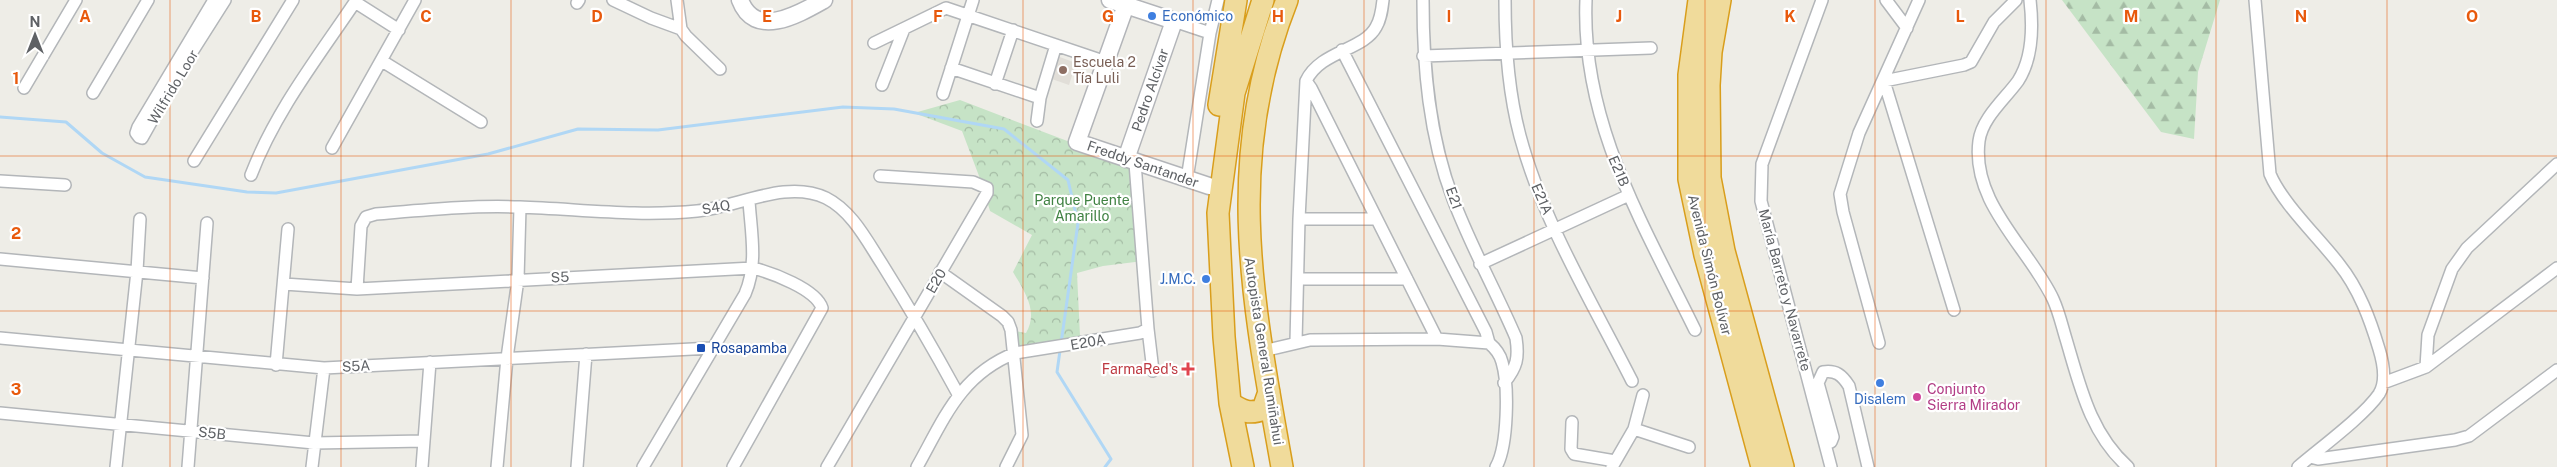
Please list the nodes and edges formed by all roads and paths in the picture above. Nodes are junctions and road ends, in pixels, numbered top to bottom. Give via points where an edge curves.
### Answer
1 (76, 0) edge
2 (148, 0) edge
3 (214, 0) edge
4 (225, 0) edge
5 (293, 0) edge
6 (415, 0) edge
7 (613, 0) edge
8 (677, 0) edge
9 (740, 0) edge
10 (824, 0) edge
11 (974, 0) edge
12 (1110, 0) edge
13 (1218, 0) edge
14 (1236, 0) edge
15 (1263, 0) edge
16 (1287, 0) edge
17 (1382, 0) edge
18 (1423, 0) edge
19 (1505, 0) edge
20 (1586, 0) edge
21 (1699, 0) edge
22 (1720, 0) edge
23 (1886, 0) edge
24 (1919, 0) edge
25 (2016, 0) edge
26 (2030, 0) edge
27 (2255, 0) edge
28 (1819, 2) edge
29 (633, 5) edge
30 (1126, 5) junction
31 (1148, 6) edge
32 (968, 15) junction
33 (1174, 21) junction
34 (1907, 28) junction
35 (681, 29) junction
36 (904, 29) junction
37 (399, 30) junction
38 (1013, 30) junction
39 (1210, 33) junction
40 (874, 43) dead end
41 (1056, 44) junction
42 (1651, 48) dead end
43 (1342, 50) junction
44 (1587, 50) junction
45 (1505, 53) junction
46 (1423, 56) junction
47 (382, 61) junction
48 (1106, 62) junction
49 (951, 68) junction
50 (720, 69) dead end
51 (1306, 81) junction
52 (1884, 81) junction
53 (995, 84) junction
54 (882, 85) dead end
55 (24, 88) dead end
56 (93, 93) dead end
57 (943, 94) dead end
58 (1040, 98) junction
59 (1037, 121) dead end
60 (481, 122) dead end
61 (332, 148) dead end
62 (194, 161) dead end
63 (1130, 161) junction
64 (2557, 164) edge
65 (251, 175) dead end
66 (880, 176) dead end
67 (1187, 179) junction
68 (0, 181) edge
69 (65, 186) dead end
70 (1209, 186) junction
71 (1629, 195) junction
72 (749, 201) junction
73 (520, 207) junction
74 (1218, 212) junction
75 (140, 218) dead end
76 (1299, 218) junction
77 (1374, 218) junction
78 (207, 223) dead end
79 (1554, 228) junction
80 (288, 229) dead end
81 (0, 259) edge
82 (1480, 264) junction
83 (753, 268) junction
84 (2557, 268) edge
85 (137, 271) junction
86 (940, 272) junction
87 (203, 278) junction
88 (518, 279) junction
89 (1298, 279) junction
90 (1406, 279) junction
91 (284, 284) junction
92 (357, 289) junction
93 (1954, 310) dead end
94 (916, 316) junction
95 (1148, 329) junction
96 (1695, 330) dead end
97 (0, 338) edge
98 (1436, 339) junction
99 (1296, 342) junction
100 (1489, 343) junction
101 (1879, 343) dead end
102 (712, 348) junction
103 (128, 350) junction
104 (1263, 351) junction
105 (1017, 352) junction
106 (586, 354) junction
107 (196, 357) junction
108 (507, 358) junction
109 (430, 362) junction
110 (276, 365) junction
111 (2426, 367) junction
112 (324, 368) junction
113 (2557, 370) edge
114 (1152, 371) dead end
115 (1632, 381) dead end
116 (1504, 383) junction
117 (2383, 383) junction
118 (1269, 392) junction
119 (958, 394) junction
120 (1643, 394) dead end
121 (1230, 403) junction
122 (0, 413) edge
123 (1572, 422) dead end
124 (121, 425) junction
125 (1634, 429) junction
126 (192, 431) junction
127 (424, 440) junction
128 (314, 443) junction
129 (1826, 444) junction
130 (1689, 447) dead end
131 (2310, 457) junction
132 (1614, 464) edge
133 (116, 467) edge
134 (188, 467) edge
135 (312, 467) edge
136 (422, 467) edge
137 (496, 467) edge
138 (577, 467) edge
139 (643, 467) edge
140 (733, 467) edge
141 (826, 467) edge
142 (917, 467) edge
143 (1006, 467) edge
144 (1243, 467) edge
145 (1282, 467) edge
146 (1496, 467) edge
147 (1762, 467) edge
148 (1783, 467) edge
149 (1830, 467) edge
150 (1868, 467) edge
151 (2128, 467) edge
152 (2298, 467) edge

1 - 55 street
2 - 56 street
3 - 4 street, Wilfrido Loor via 138,127 136,133 139,137 142,138
5 - 62 street
6 - 37 street
7 - 29 street
8 - 35 street
9 - 10 street via 751,16 767,21 793,17
11 - 32 street
12 - 30 street
13 - 39 street
14 - 70 highway
15 - 74 highway via 1234,93
16 - 104 highway, Autopista General Rumiñahui via 1264,72 1249,176 1252,282
17 - 43 street via 1376,28 1365,39
18 - 46 street, E21
19 - 45 street, E21A
20 - 44 street, E21B
21 - 147 highway, Avenida Simón Bolívar via 1689,75 1689,179 1705,256
22 - 148 highway, Avenida Simón Bolívar via 1709,85 1710,178 1724,251
23 - 34 street
24 - 34 street
25 - 52 street via 1994,22 1971,62
26 - 151 street via 2032,20 2026,66 1981,133 1980,175 1992,203 2054,300 2093,422 2113,453
27 - 117 street via 2270,174 2279,191 2354,286 2382,358
28 - 129 street, María Barreto y Navarrete via 1762,164 1761,201
29 - 35 street
30 - 31 street
30 - 48 street
31 - 33 street
32 - 36 street via 946,8
32 - 38 street
32 - 49 street
33 - 39 street
33 - 63 street, Pedro Alcívar
34 - 52 street
35 - 50 street
36 - 40 street
36 - 54 street
37 - 47 street
37 - 65 street via 355,2 278,118
38 - 41 street
38 - 53 street
39 - 67 street
41 - 48 street
41 - 58 street
42 - 44 street
43 - 51 street via 1316,66
43 - 100 street
44 - 45 street
44 - 71 street, E21B via 1592,88 1607,142
45 - 46 street
45 - 79 street, E21A via 1520,135 1534,181
46 - 82 street, E21 via 1433,128 1452,197
47 - 60 street
47 - 61 street
48 - 63 street, Freddy Santander via 1077,142
49 - 53 street
49 - 57 street
51 - 76 street
51 - 77 street
52 - 93 street
52 - 101 street via 1859,133 1840,194
53 - 58 street
58 - 59 street
63 - 67 street, Freddy Santander
63 - 95 street
64 - 111 street via 2467,248 2452,268 2428,335
66 - 86 street, E20 via 973,182 987,188 988,194
67 - 70 street, Freddy Santander
68 - 69 street
70 - 74 highway via 1211,200
71 - 79 street
71 - 96 street, E21B
72 - 73 street, S4Q via 698,211 621,214
72 - 83 street
72 - 94 street, S4Q via 782,192 805,192 826,199 855,223
73 - 88 street
73 - 92 street, S4Q via 465,207 366,217 361,226
74 - 121 highway via 1220,292
75 - 85 street
76 - 77 street
76 - 89 street
77 - 90 street
78 - 87 street
79 - 82 street
79 - 115 street, E21A
80 - 91 street
81 - 85 street
82 - 116 street, E21 via 1516,338 1519,355 1516,369
83 - 88 street, S5
83 - 102 street via 746,294
83 - 140 street, S5 via 777,274 814,297 822,308
84 - 111 street
85 - 87 street
85 - 103 street
86 - 94 street, E20
86 - 105 street via 1008,322
87 - 107 street
88 - 92 street, S5
88 - 108 street
89 - 90 street
89 - 99 street
90 - 98 street
91 - 92 street, S5
91 - 110 street
94 - 119 street, S4Q
94 - 141 street, E20
95 - 105 street, E20A via 1067,346
95 - 114 street
97 - 103 street, S5A
98 - 99 street
98 - 100 street
99 - 104 street
100 - 116 street via 1502,362
102 - 106 street, S5A
102 - 139 street
103 - 107 street, S5A
103 - 124 street
104 - 118 highway, Autopista General Rumiñahui
105 - 119 street, E20A via 1002,358 971,380
105 - 143 street via 1022,435
106 - 108 street, S5A
106 - 138 street
107 - 110 street, S5A
107 - 126 street
108 - 109 street, S5A
108 - 137 street
109 - 112 street, S5A
109 - 127 street
110 - 112 street, S5A
111 - 117 street
112 - 128 street
113 - 131 street via 2469,436 2318,459
116 - 146 street via 1506,431
117 - 131 street via 2380,393 2368,407
118 - 121 highway via 1263,409 1256,412 1242,410
118 - 145 highway, Autopista General Rumiñahui
119 - 142 street, E20A
120 - 125 street
121 - 144 highway
122 - 124 street, S5B
123 - 132 street via 1571,449 1574,454
124 - 126 street, S5B
124 - 133 street
125 - 130 street
125 - 132 street
126 - 128 street, S5B
126 - 134 street
127 - 128 street, S5B
127 - 136 street
128 - 135 street
129 - 149 street, María Barreto y Navarrete
129 - 150 street via 1833,437 1818,383 1823,372 1830,371 1844,378 1849,386
131 - 152 street

